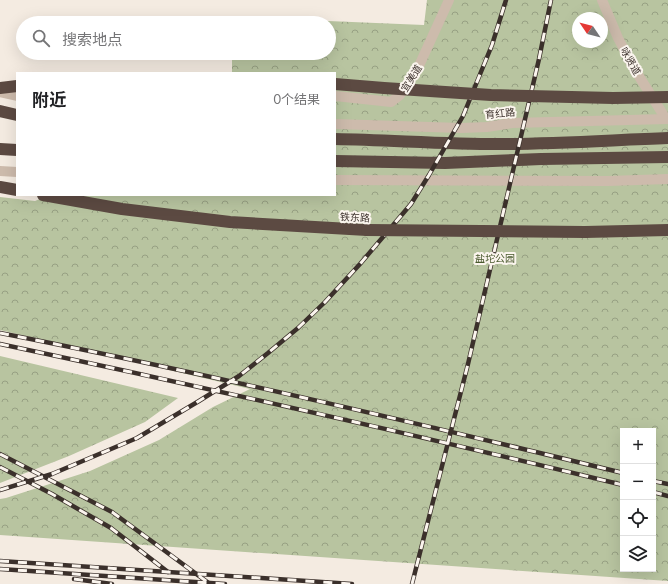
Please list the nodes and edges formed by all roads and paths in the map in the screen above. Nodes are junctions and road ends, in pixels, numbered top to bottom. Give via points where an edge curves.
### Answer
1 (449, 0) edge
2 (602, 0) edge
3 (336, 84) edge
4 (16, 86) edge
5 (0, 88) edge
6 (0, 92) edge
7 (16, 96) edge
8 (336, 96) edge
9 (668, 97) edge
10 (0, 111) edge
11 (16, 115) edge
12 (667, 119) edge
13 (336, 124) edge
14 (668, 138) edge
15 (336, 139) edge
16 (0, 149) edge
17 (16, 150) edge
18 (668, 157) edge
19 (336, 161) edge
20 (0, 171) edge
21 (16, 172) edge
22 (668, 179) edge
23 (336, 180) edge
24 (0, 187) edge
25 (16, 190) edge
26 (49, 196) edge
27 (668, 230) edge

1 - 8 street, 宜美道 via 418,68 400,95 391,102
2 - 12 street, 咏贤道 via 635,70
3 - 9 highway, bridge via 491,95
4 - 5 highway
6 - 7 street
10 - 11 highway
12 - 13 street, 育红路 via 512,123 461,128
14 - 15 highway via 531,144
16 - 17 highway
18 - 19 highway via 445,163
20 - 21 street
22 - 23 street
24 - 25 highway
26 - 27 highway, 铁东路, bridge via 122,209 230,222 352,229 585,232

